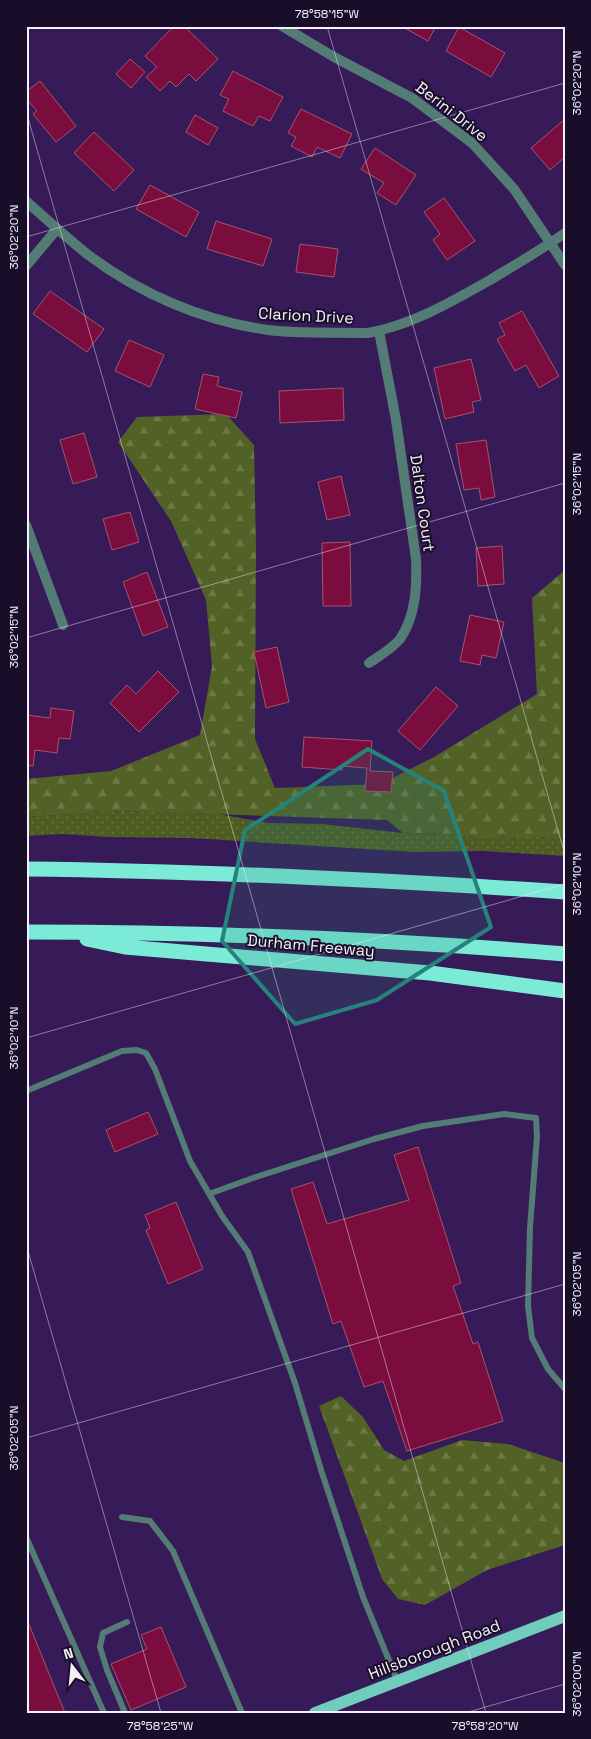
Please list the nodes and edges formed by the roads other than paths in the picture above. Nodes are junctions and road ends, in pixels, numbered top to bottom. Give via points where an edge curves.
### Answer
1 (282, 26) edge
2 (26, 201) edge
3 (57, 229) junction
4 (565, 233) edge
5 (551, 243) junction
6 (565, 265) edge
7 (26, 266) edge
8 (379, 331) junction
9 (26, 525) edge
10 (63, 625) dead end
11 (369, 663) dead end
12 (26, 869) edge
13 (565, 892) edge
14 (26, 932) edge
15 (55, 932) junction
16 (565, 954) edge
17 (565, 991) edge
18 (26, 1091) edge
19 (210, 1194) junction
20 (565, 1389) edge
21 (122, 1517) dead end
22 (26, 1537) edge
23 (564, 1618) edge
24 (127, 1622) dead end
25 (397, 1680) junction
26 (104, 1713) edge
27 (125, 1713) edge
28 (242, 1713) edge
29 (314, 1713) edge

1 - 5 street, Berini Drive via 412,98 472,143 514,189
2 - 3 street, Clarion Drive
3 - 7 street
3 - 8 street, Clarion Drive via 120,276 178,306 270,330
4 - 5 street, Clarion Drive
5 - 6 street, Berini Drive
5 - 8 street, Clarion Drive via 436,311
8 - 11 street, Dalton Court via 396,420 417,582 410,616 399,640
9 - 10 street
12 - 13 highway via 147,871
14 - 15 highway
15 - 16 highway via 310,939
15 - 17 highway, Durham Freeway via 125,947 430,973
18 - 19 lane via 122,1051 146,1053 156,1069 190,1161
19 - 20 lane via 374,1139 423,1126 504,1114 536,1118 528,1306 532,1338 548,1369
19 - 25 lane via 248,1252 295,1383 363,1597
21 - 28 lane via 150,1521 173,1551
22 - 26 lane
23 - 25 main road, Hillsborough Road
24 - 27 lane via 103,1633 100,1647 106,1670
25 - 29 main road, Hillsborough Road

